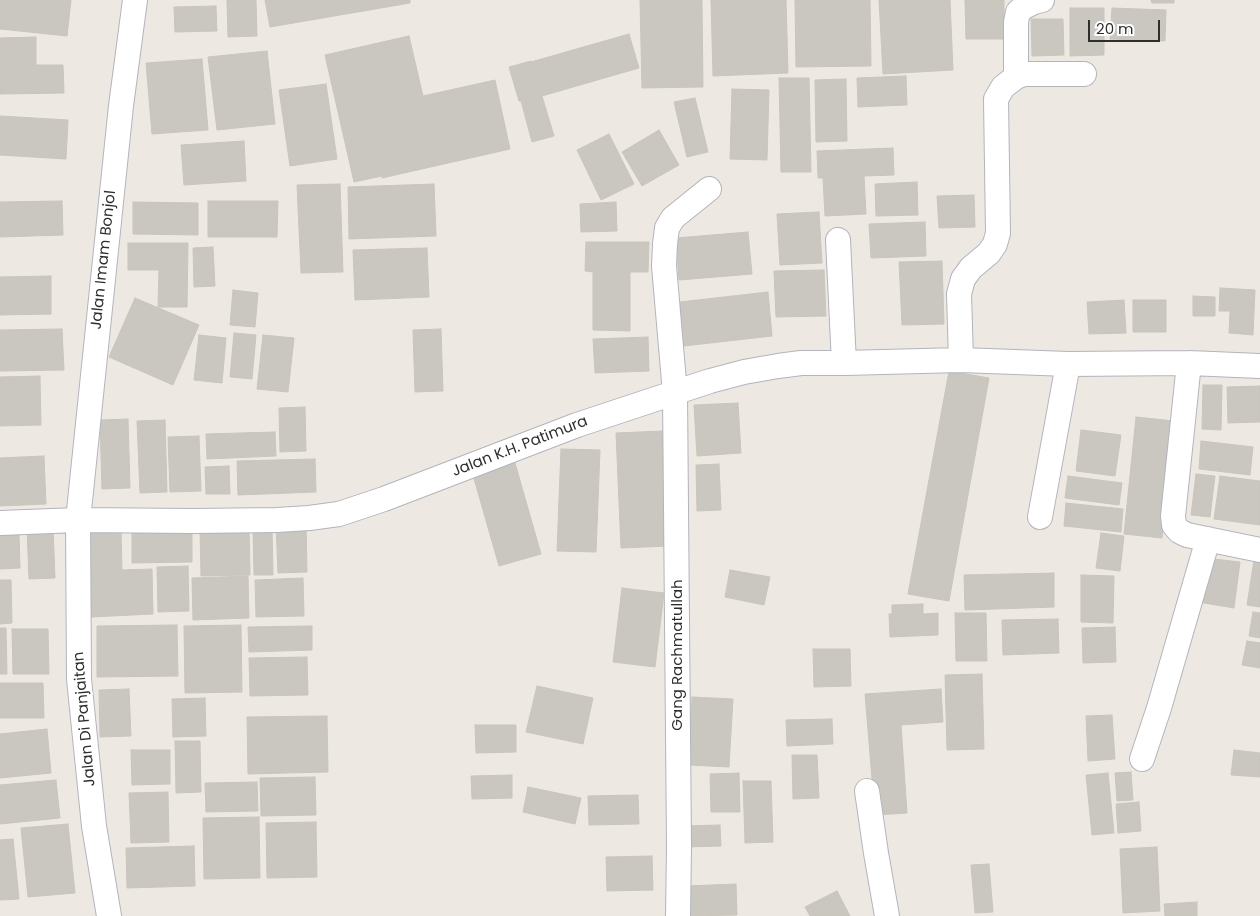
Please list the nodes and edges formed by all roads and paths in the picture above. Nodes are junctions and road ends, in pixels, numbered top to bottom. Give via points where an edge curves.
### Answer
1 (136, 0) edge
2 (1042, 0) edge
3 (1084, 74) dead end
4 (1016, 77) junction
5 (709, 189) dead end
6 (838, 240) dead end
7 (961, 360) junction
8 (844, 363) junction
9 (1189, 363) junction
10 (1068, 364) junction
11 (1260, 366) edge
12 (675, 393) junction
13 (1040, 517) dead end
14 (78, 520) junction
15 (0, 523) edge
16 (1208, 539) junction
17 (1260, 550) edge
18 (1142, 759) dead end
19 (867, 791) dead end
20 (109, 916) edge
21 (678, 916) edge
22 (887, 916) edge

1 - 14 street, Jalan Imam Bonjol via 121,106
2 - 4 street via 1018,12
3 - 4 street via 1024,74
4 - 7 street via 1003,87 996,99 998,233 989,253 963,279 959,294
5 - 12 street, Gang Rachmatullah via 672,218 667,228 664,266
6 - 8 street
7 - 8 street, Jalan K.H. Patimura
7 - 10 street, Jalan K.H. Patimura
8 - 12 street, Jalan K.H. Patimura via 801,363 744,372
9 - 10 street, Jalan K.H. Patimura
9 - 11 street, Jalan K.H. Patimura
9 - 16 street via 1173,516 1179,531
10 - 13 street
12 - 14 street, Jalan K.H. Patimura via 577,425 339,514 267,520
12 - 21 street, Gang Rachmatullah
14 - 15 street, Jalan K.H. Patimura
14 - 20 street, Jalan Di Panjaitan via 79,679 94,826
16 - 17 street
16 - 18 street
19 - 22 street

